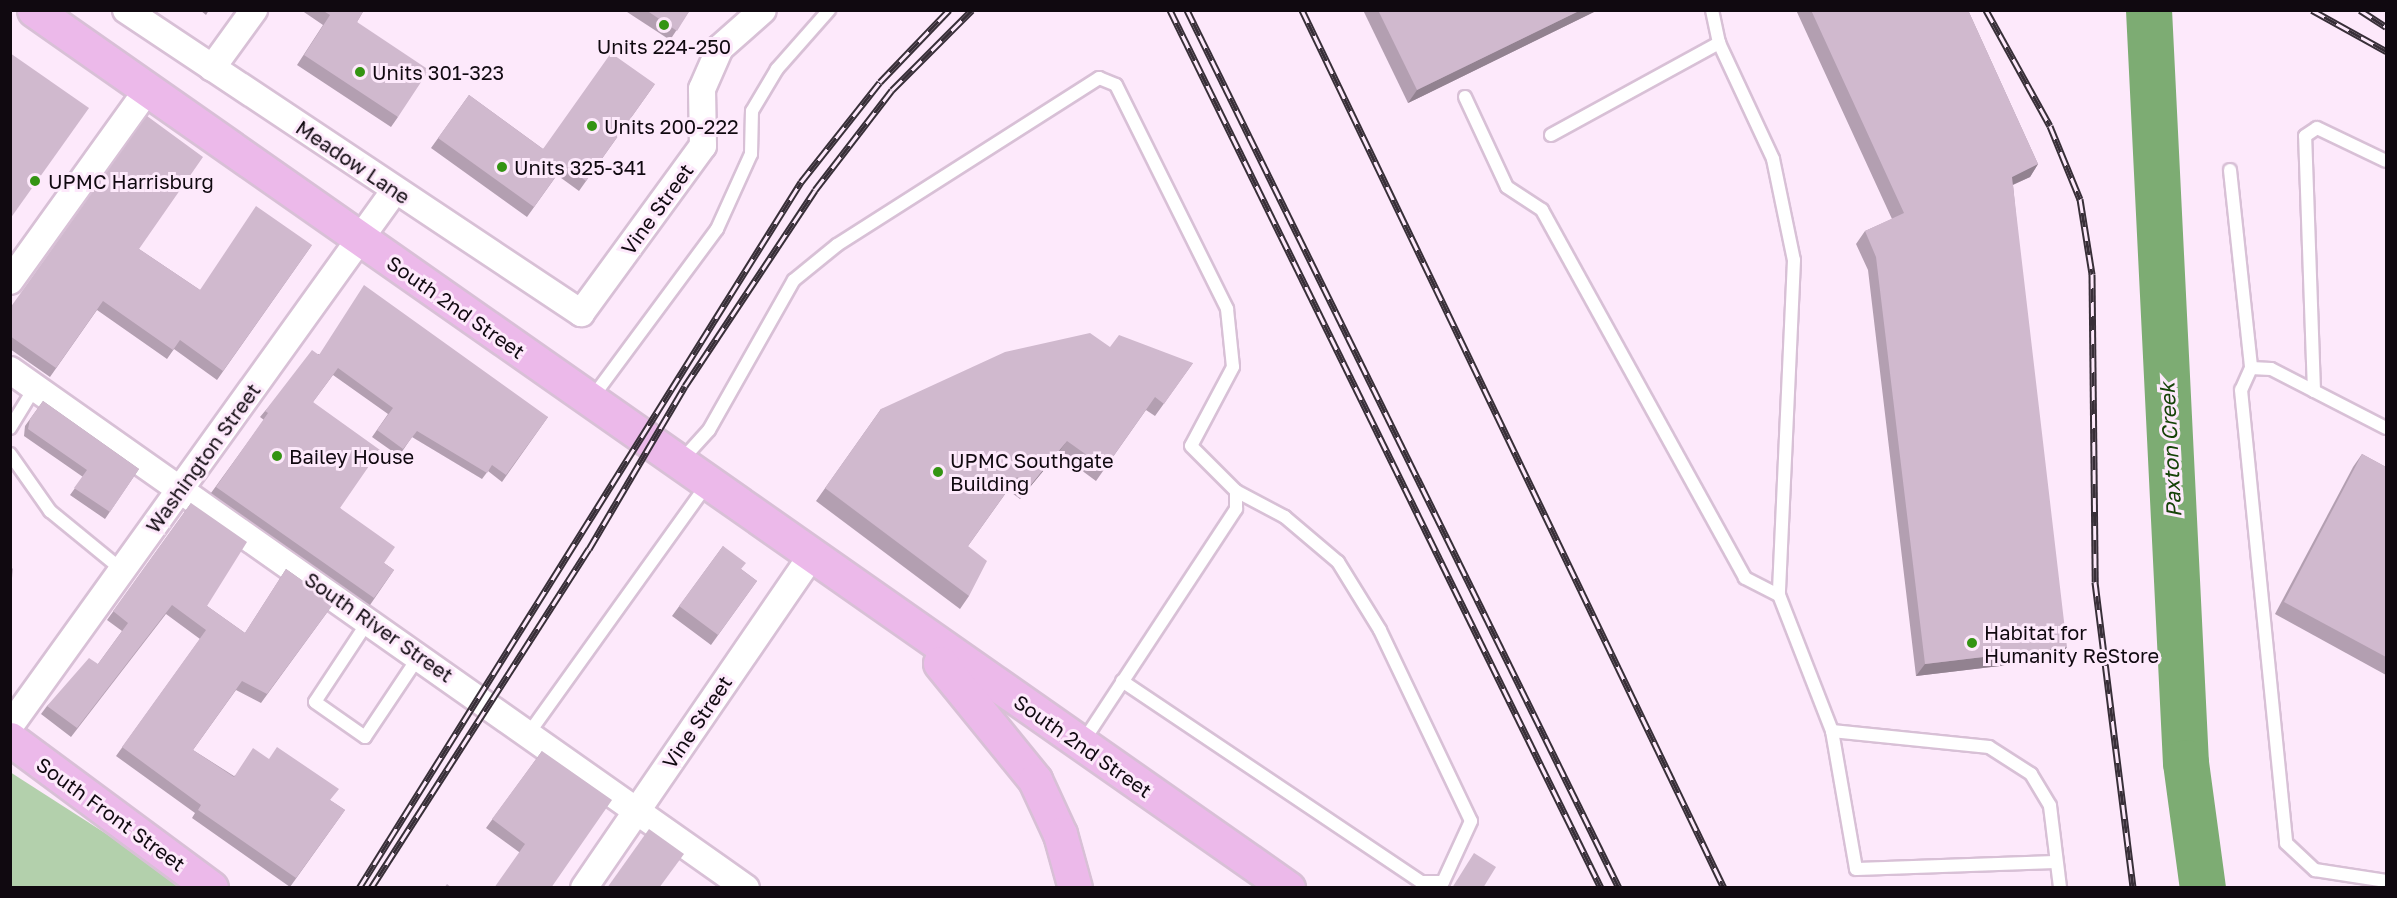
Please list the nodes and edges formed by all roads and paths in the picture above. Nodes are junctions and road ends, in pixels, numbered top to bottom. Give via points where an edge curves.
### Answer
1 (34, 10) edge
2 (126, 10) edge
3 (254, 10) edge
4 (763, 10) edge
5 (829, 10) edge
6 (1712, 10) edge
7 (1719, 43) junction
8 (212, 68) junction
9 (147, 90) junction
10 (1465, 97) dead end
11 (1551, 135) dead end
12 (2386, 161) edge
13 (2230, 170) dead end
14 (395, 190) junction
15 (360, 240) junction
16 (10, 281) edge
17 (581, 313) joint
18 (2251, 368) junction
19 (10, 370) edge
20 (35, 387) junction
21 (2314, 391) junction
22 (590, 401) junction
23 (10, 428) edge
24 (2386, 428) edge
25 (10, 454) edge
26 (678, 464) junction
27 (707, 484) junction
28 (182, 488) junction
29 (1236, 491) junction
30 (811, 556) junction
31 (122, 570) junction
32 (1779, 595) junction
33 (878, 604) junction
34 (369, 620) junction
35 (419, 655) junction
36 (1122, 681) junction
37 (10, 726) edge
38 (1832, 731) junction
39 (529, 733) junction
40 (10, 740) edge
41 (1081, 744) junction
42 (637, 809) junction
43 (2056, 862) junction
44 (2386, 881) edge
45 (211, 888) edge
46 (584, 888) edge
47 (746, 888) edge
48 (1076, 888) edge
49 (1288, 888) edge
50 (2060, 888) edge

1 - 9 main road, South 2nd Street
2 - 8 street, Meadow Lane
3 - 8 street
4 - 17 street, Vine Street via 720,48 702,89 703,146
5 - 22 lane via 777,69 752,111 751,154 717,229
6 - 7 lane
7 - 11 lane
7 - 32 lane via 1773,159 1794,260
8 - 14 street, Meadow Lane
9 - 15 main road, South 2nd Street
9 - 16 street
10 - 32 lane via 1507,188 1542,210 1745,578
12 - 21 lane via 2317,128 2305,136
13 - 18 lane
14 - 15 street, Washington Street
14 - 17 street, Meadow Lane
15 - 22 main road, South 2nd Street
15 - 28 street, Washington Street
18 - 21 lane via 2271,369
18 - 44 lane via 2241,390 2286,843 2315,870
19 - 20 street, South River Street
20 - 23 lane
20 - 28 street, South River Street
21 - 24 lane
22 - 26 main road, South 2nd Street
25 - 31 lane via 50,511
26 - 27 main road, South 2nd Street
26 - 29 lane via 709,430 794,280 837,244 1099,78 1116,85 1227,309 1233,367 1191,446
27 - 30 main road, South 2nd Street
27 - 39 lane
28 - 31 street, Washington Street
28 - 34 street, South River Street
29 - 36 lane via 1236,509
29 - 36 lane via 1285,517 1338,562 1380,630 1471,821 1443,882 1420,882
30 - 33 main road, South 2nd Street
30 - 42 street, Vine Street
31 - 37 street, Washington Street
32 - 38 lane
33 - 41 main road, South 2nd Street
33 - 48 main road, South 2nd Street via 974,699 1035,780 1060,834
34 - 35 street, South River Street
34 - 35 lane via 315,702 365,737
35 - 39 street, South River Street
36 - 41 lane
38 - 43 lane via 1989,747 2031,774 2050,806
38 - 43 lane via 1856,869
39 - 42 street, South River Street
40 - 45 main road, South Front Street
41 - 49 main road, South 2nd Street
42 - 46 street, Vine Street
42 - 47 street, South River Street
43 - 50 lane

